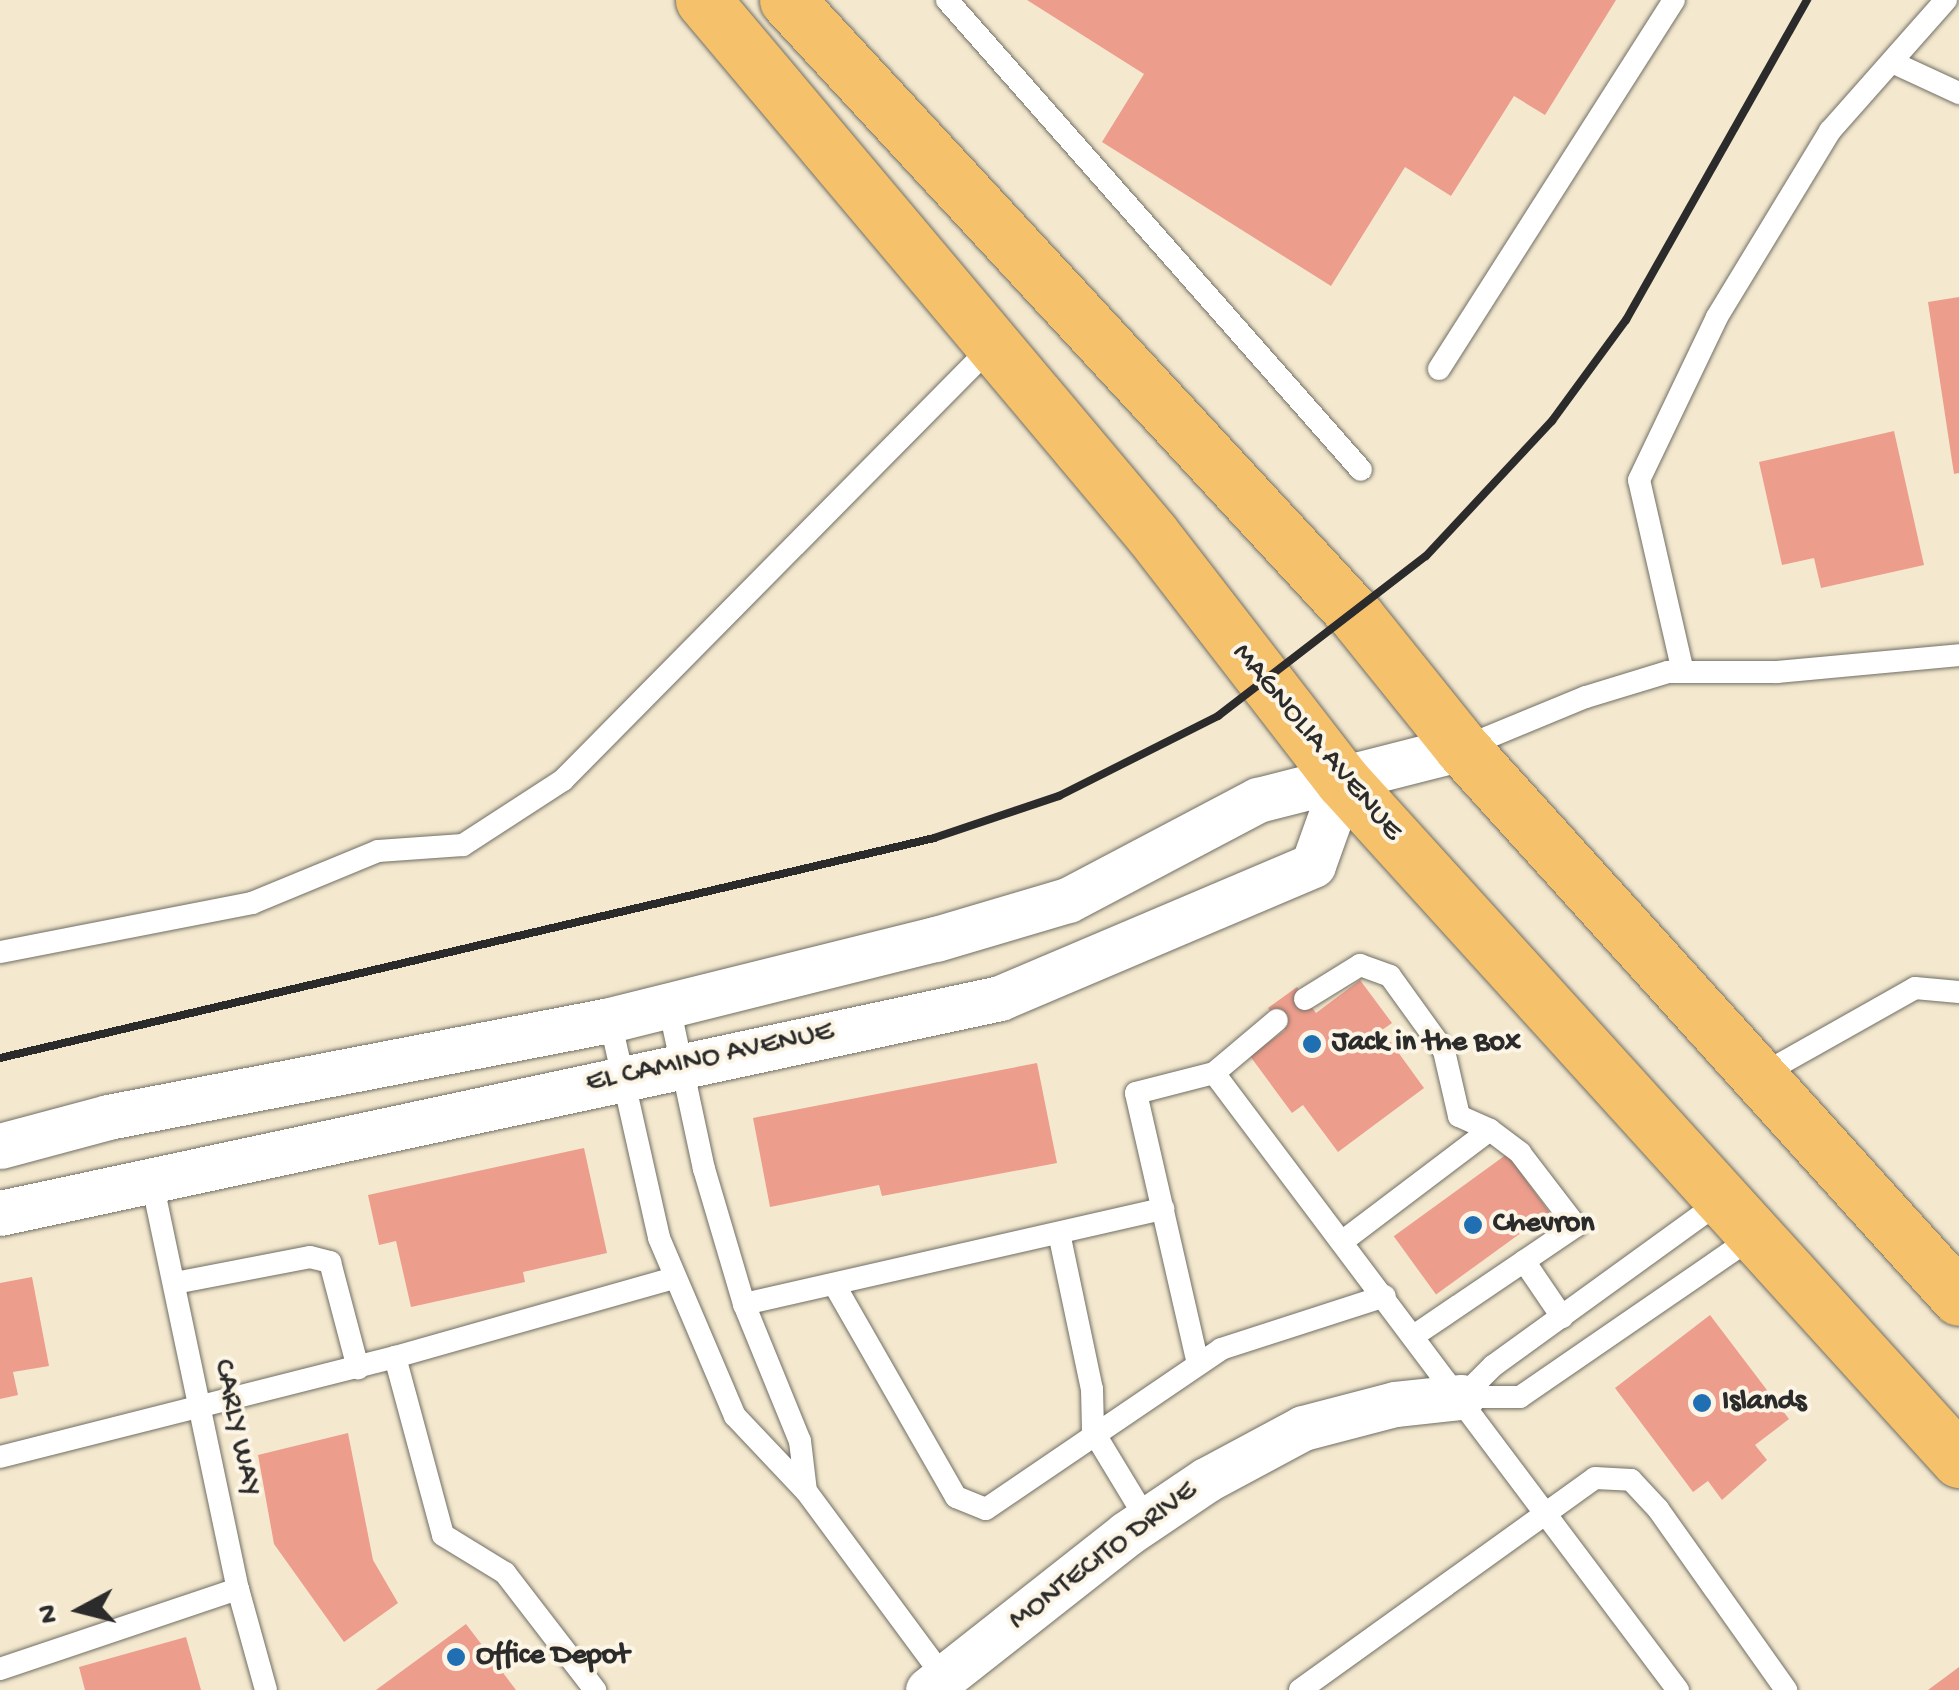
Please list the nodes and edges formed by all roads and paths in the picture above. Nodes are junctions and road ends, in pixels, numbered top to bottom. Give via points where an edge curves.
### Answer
1 (703, 0) edge
2 (787, 0) edge
3 (947, 0) edge
4 (1674, 0) edge
5 (1946, 0) edge
6 (1894, 64) junction
7 (1959, 94) edge
8 (994, 345) junction
9 (1439, 369) dead end
10 (1360, 470) dead end
11 (1959, 655) edge
12 (1682, 672) junction
13 (1462, 748) junction
14 (1343, 781) junction
15 (0, 952) edge
16 (1959, 992) edge
17 (1305, 998) dead end
18 (670, 1006) junction
19 (610, 1020) junction
20 (1277, 1020) dead end
21 (682, 1064) junction
22 (1214, 1073) junction
23 (1759, 1076) junction
24 (618, 1078) junction
25 (1490, 1130) junction
26 (0, 1146) edge
27 (151, 1178) junction
28 (1163, 1209) junction
29 (0, 1213) edge
30 (1740, 1217) junction
31 (1059, 1233) junction
32 (1343, 1241) junction
33 (1524, 1261) junction
34 (674, 1278) junction
35 (175, 1283) junction
36 (834, 1284) junction
37 (1385, 1296) junction
38 (1959, 1298) edge
39 (744, 1304) junction
40 (1562, 1318) junction
41 (1415, 1336) junction
42 (396, 1357) junction
43 (1198, 1364) junction
44 (358, 1368) junction
45 (1462, 1397) junction
46 (199, 1403) junction
47 (1092, 1431) junction
48 (0, 1457) edge
49 (1959, 1460) edge
50 (806, 1491) junction
51 (1547, 1512) junction
52 (1147, 1520) junction
53 (238, 1589) junction
54 (0, 1669) edge
55 (0, 1678) edge
56 (942, 1686) edge
57 (4, 1690) edge
58 (266, 1690) edge
59 (595, 1690) edge
60 (1300, 1690) edge
61 (1678, 1690) edge
62 (1786, 1690) edge

1 - 8 main road, MAGNOLIA AVENUE
2 - 13 main road via 1356,616
3 - 10 lane
4 - 9 lane
5 - 6 lane
6 - 7 lane
6 - 12 lane via 1830,131 1716,317 1639,480
8 - 14 main road, MAGNOLIA AVENUE via 1152,534
8 - 15 lane via 563,780 463,845 378,852 252,903
11 - 12 lane via 1778,672
12 - 13 lane via 1586,697
13 - 14 street, EL CAMINO AVENUE
13 - 23 main road
14 - 18 street, EL CAMINO AVENUE via 1258,800 1068,900
14 - 21 street, EL CAMINO AVENUE via 1314,865 1000,998
14 - 30 main road, MAGNOLIA AVENUE
16 - 23 lane via 1915,988
17 - 25 lane via 1360,965 1390,976 1444,1051 1459,1116
18 - 19 street, EL CAMINO AVENUE
18 - 21 lane
19 - 24 lane
19 - 26 street, EL CAMINO AVENUE via 108,1116
20 - 22 lane
21 - 24 street, EL CAMINO AVENUE
21 - 39 lane
22 - 28 lane via 1136,1093
22 - 32 lane
23 - 38 main road
24 - 27 street, EL CAMINO AVENUE
24 - 34 lane
25 - 32 lane
25 - 33 lane via 1520,1153 1576,1226
27 - 29 street, EL CAMINO AVENUE
27 - 35 lane, CARLY WAY
28 - 31 lane
28 - 43 lane
30 - 40 lane
30 - 45 lane via 1520,1397
30 - 49 main road, MAGNOLIA AVENUE
31 - 36 lane
31 - 47 lane via 1092,1388
32 - 37 lane
33 - 40 lane
33 - 41 lane
34 - 42 lane
34 - 50 lane via 735,1416
35 - 44 lane via 310,1257 330,1262
35 - 46 lane, CARLY WAY
36 - 39 lane
36 - 47 lane via 956,1498 986,1509
37 - 41 lane
37 - 43 lane via 1221,1350
39 - 50 lane via 800,1441
40 - 45 lane via 1493,1366
41 - 45 lane
42 - 44 lane
42 - 59 lane via 443,1536 505,1574
43 - 47 lane
44 - 46 lane
45 - 51 lane
45 - 52 street, MONTECITO DRIVE via 1395,1404 1303,1428
46 - 48 lane
46 - 53 lane, CARLY WAY
47 - 52 lane
50 - 56 lane
51 - 60 lane
51 - 61 lane
51 - 62 lane via 1596,1478 1631,1480 1694,1554
52 - 56 street, MONTECITO DRIVE
53 - 54 lane
53 - 58 lane, CARLY WAY
55 - 57 lane

